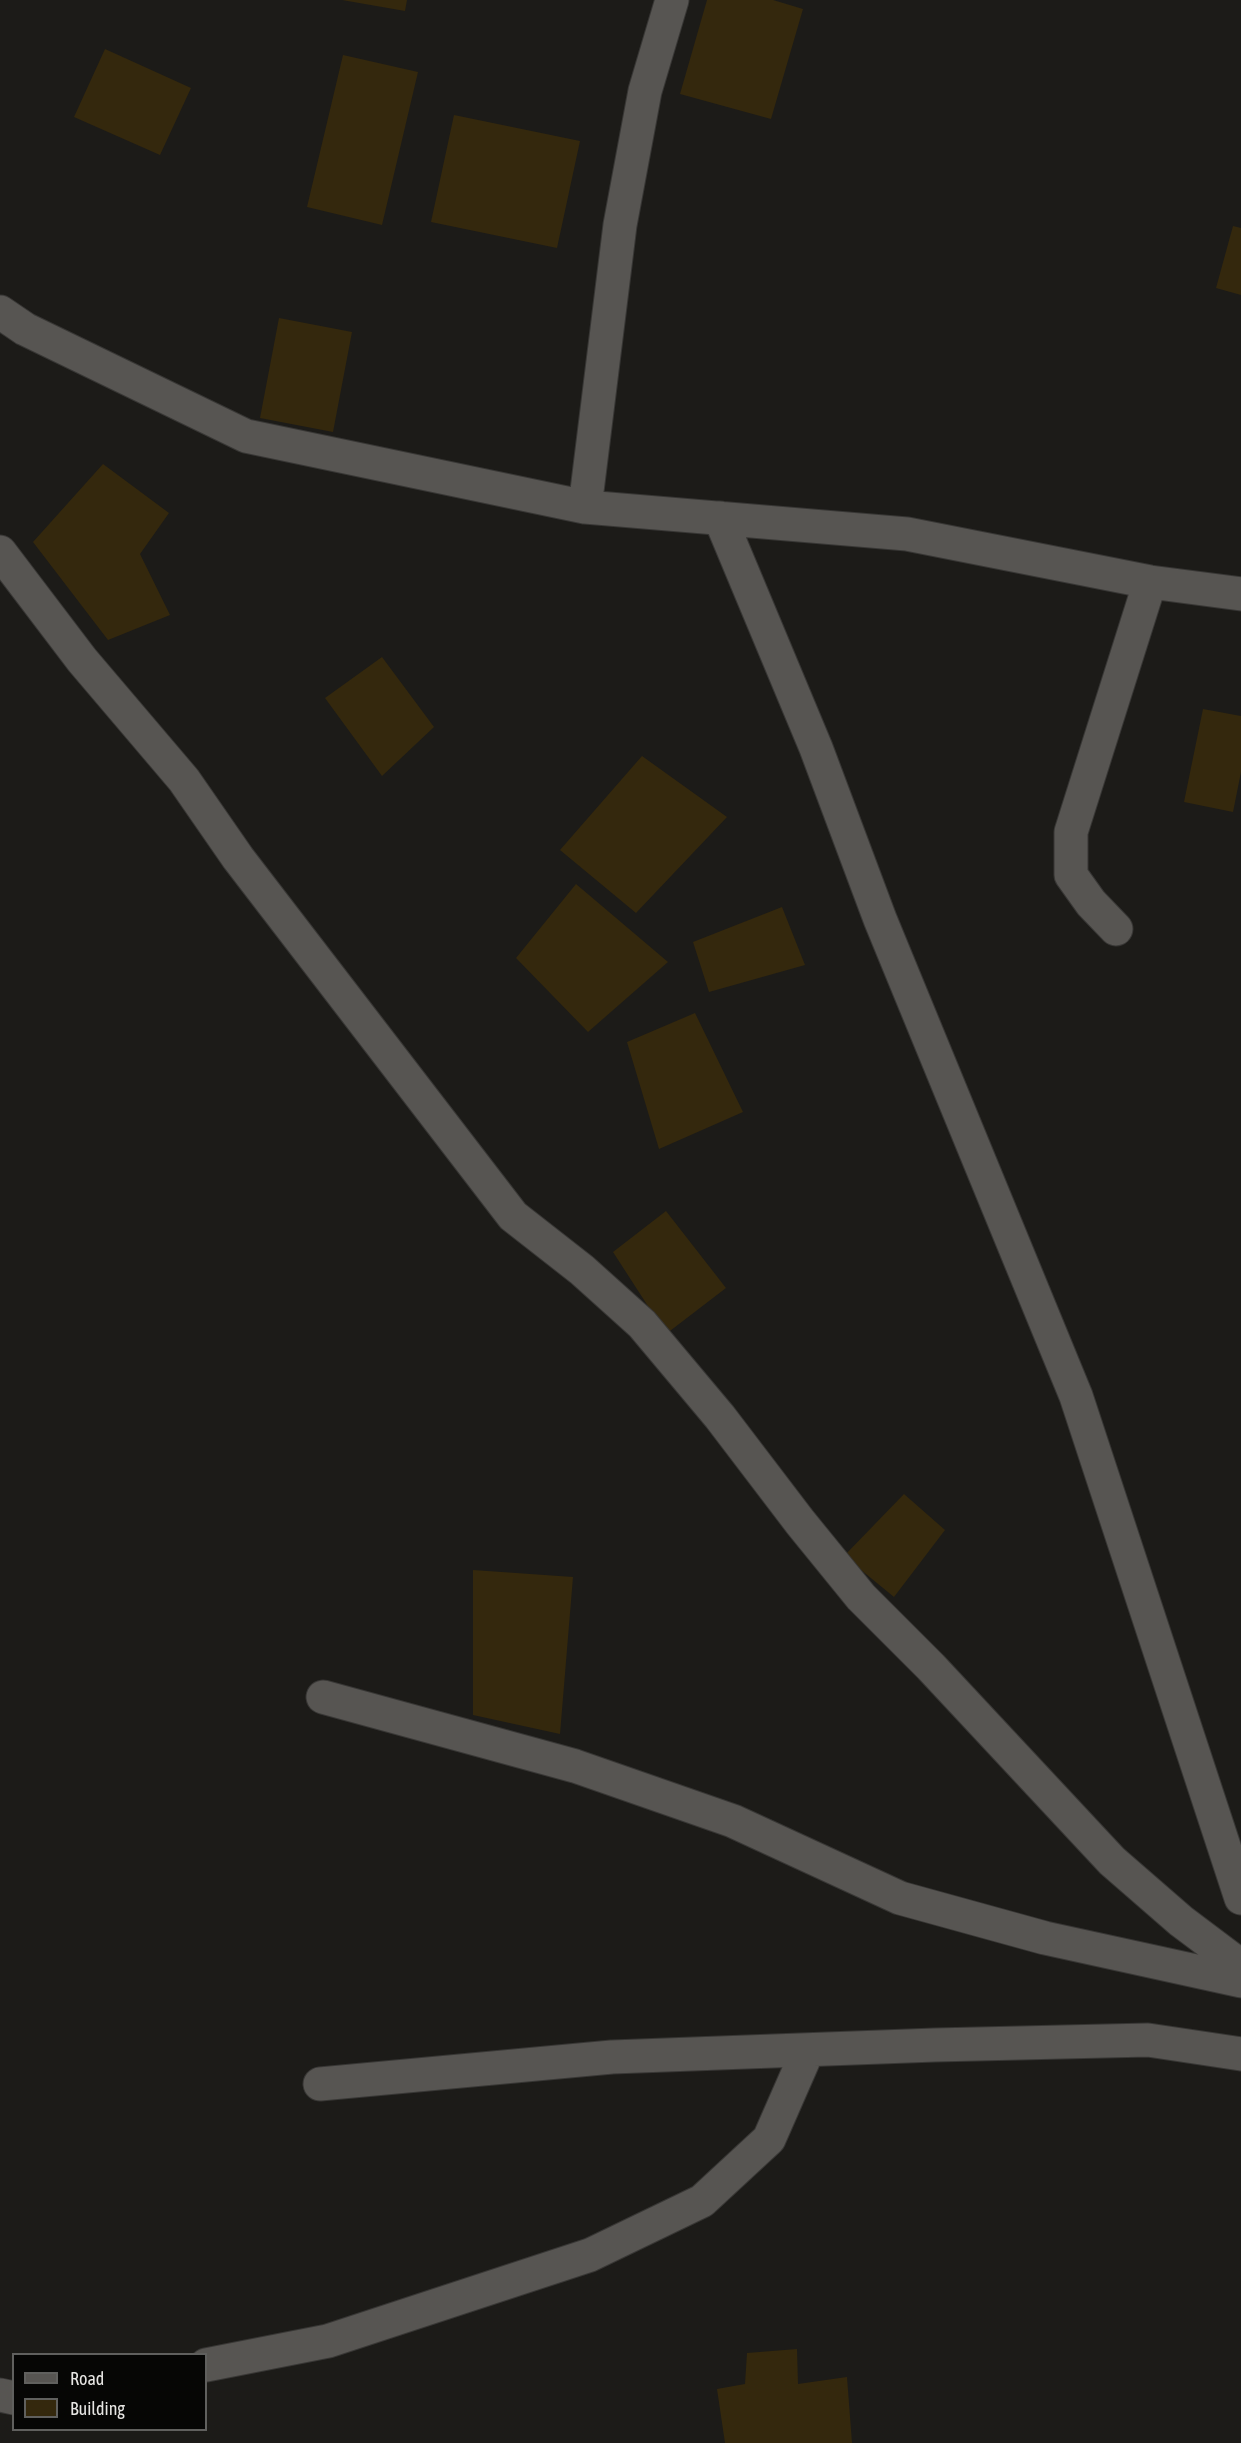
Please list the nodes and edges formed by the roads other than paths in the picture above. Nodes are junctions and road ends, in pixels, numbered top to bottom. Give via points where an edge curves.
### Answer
1 (672, 0) edge
2 (0, 312) edge
3 (585, 507) junction
4 (720, 518) junction
5 (0, 552) edge
6 (1150, 582) junction
7 (1241, 594) edge
8 (1116, 929) dead end
9 (323, 1697) dead end
10 (1241, 1898) edge
11 (1241, 1966) edge
12 (1241, 1981) edge
13 (808, 2050) junction
14 (1241, 2054) edge
15 (320, 2084) dead end
16 (207, 2365) edge

1 - 3 street via 645,91 620,225
2 - 3 street via 25,329 246,436
3 - 4 street
4 - 6 street via 907,534
4 - 10 street via 1076,1396
5 - 11 street via 82,660 184,780 238,858 513,1216 642,1324 861,1597 932,1666 1112,1861 1181,1922
6 - 7 street
6 - 8 street via 1071,832 1071,875
9 - 12 street via 575,1766 733,1821 900,1898 1045,1938
13 - 14 street via 1148,2040
13 - 15 street via 612,2057
13 - 16 street via 769,2139 702,2201 590,2255 328,2341

